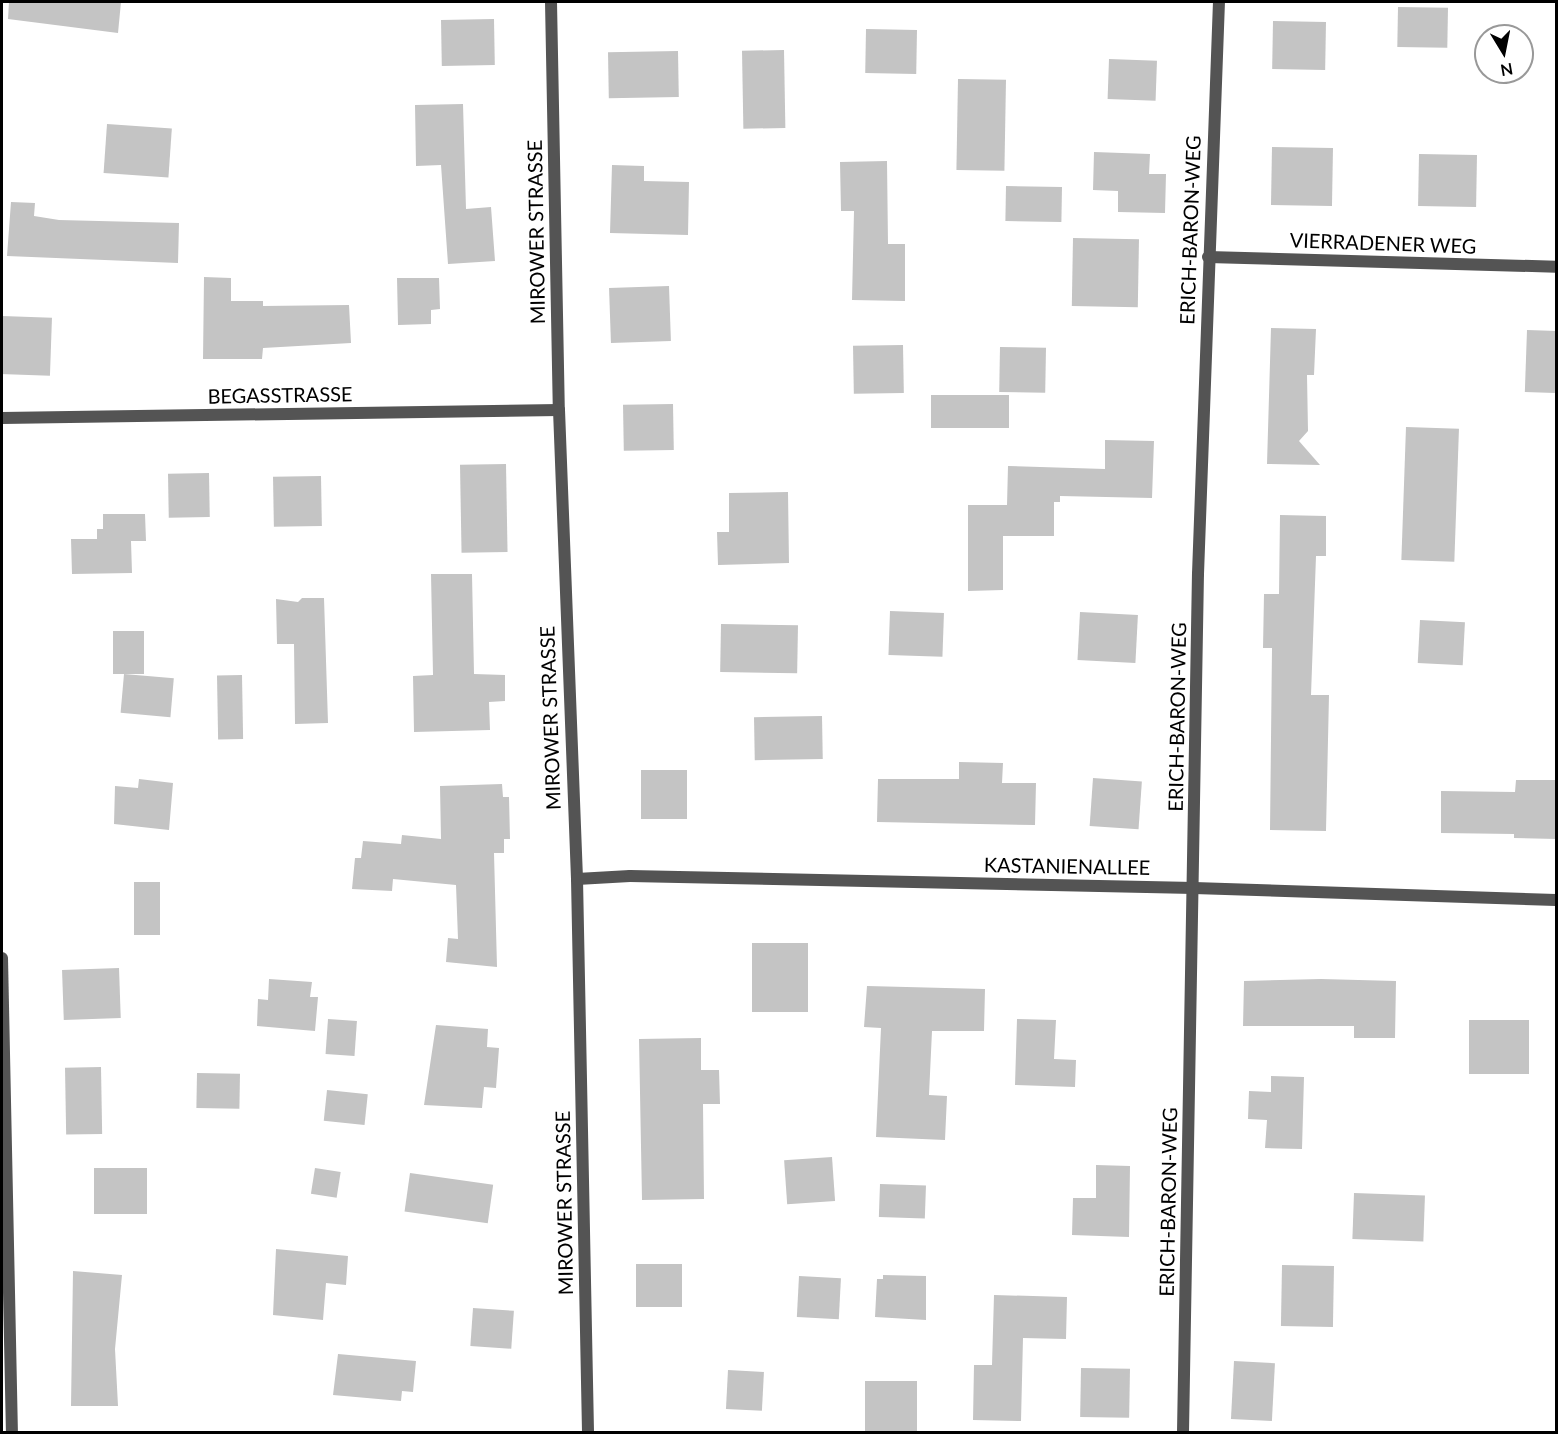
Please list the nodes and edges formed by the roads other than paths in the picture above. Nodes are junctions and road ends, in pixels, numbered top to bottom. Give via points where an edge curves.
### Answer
1 (551, 2) edge
2 (1219, 2) edge
3 (1208, 257) junction
4 (1557, 267) edge
5 (559, 411) junction
6 (2, 418) edge
7 (577, 879) junction
8 (1194, 888) junction
9 (1557, 900) edge
10 (2, 958) edge
11 (3, 1089) edge
12 (12, 1432) edge
13 (588, 1432) edge
14 (1183, 1432) edge

1 - 5 street, MIROWER STRASSE
2 - 3 street, ERICH-BARON-WEG
3 - 4 street, VIERRADENER WEG
3 - 8 street, ERICH-BARON-WEG
5 - 6 street, BEGASSTRASSE
5 - 7 street, MIROWER STRASSE
7 - 8 street, KASTANIENALLEE via 642,876
7 - 13 street, MIROWER STRASSE
8 - 9 street, KASTANIENALLEE
8 - 14 street, ERICH-BARON-WEG
10 - 11 street
11 - 12 street

